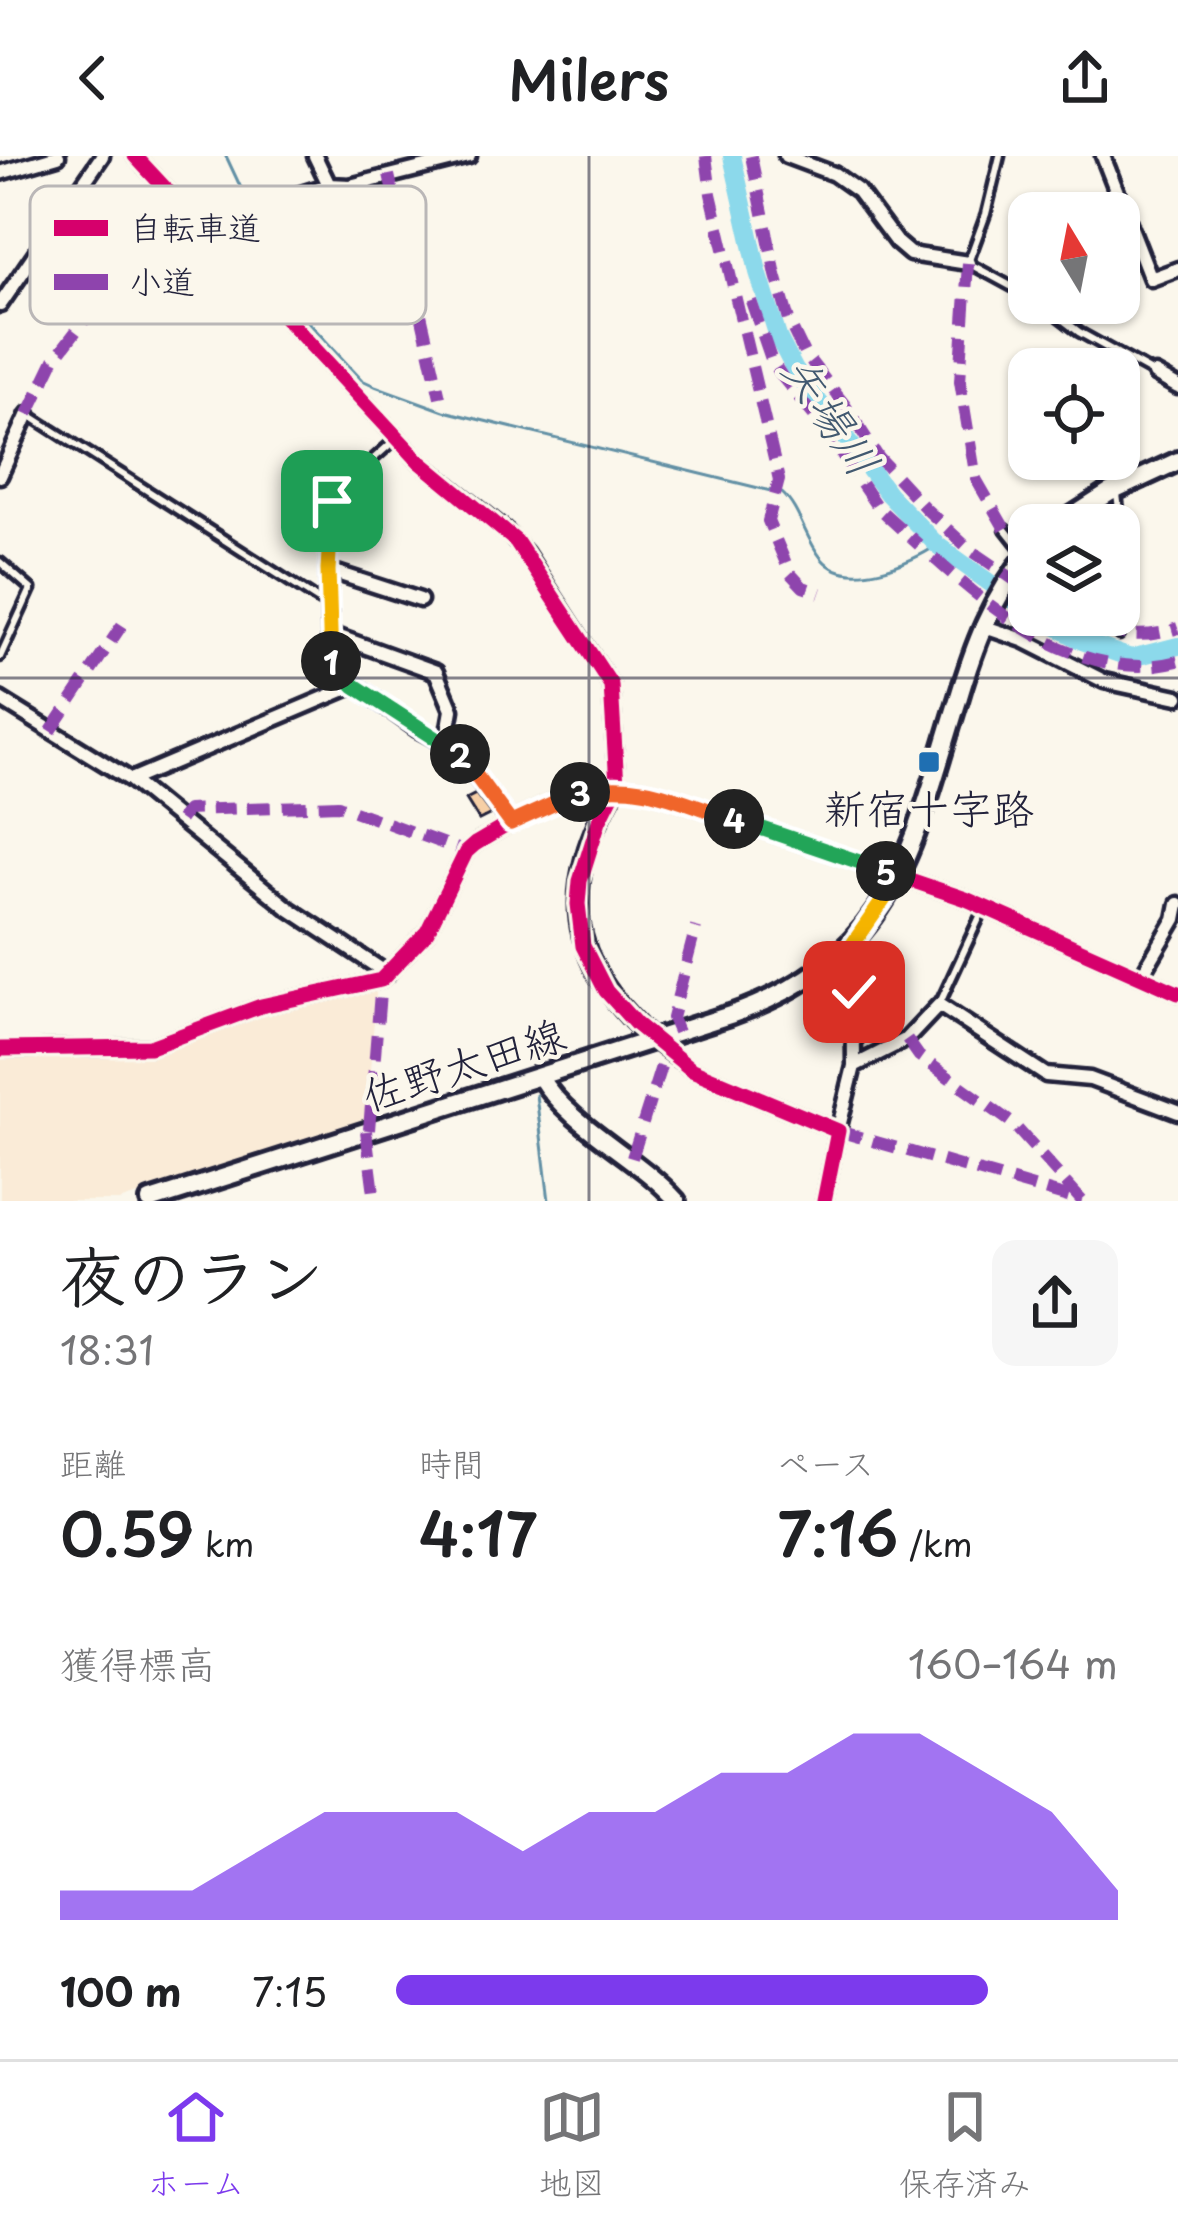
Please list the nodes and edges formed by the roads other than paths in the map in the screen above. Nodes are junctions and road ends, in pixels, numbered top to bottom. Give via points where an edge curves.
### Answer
1 (58, 156) edge
2 (102, 156) edge
3 (135, 156) edge
4 (315, 156) edge
5 (469, 156) edge
6 (786, 156) edge
7 (1000, 156) edge
8 (1102, 156) edge
9 (433, 160) edge
10 (0, 173) edge
11 (329, 185) junction
12 (81, 186) edge
13 (163, 186) edge
14 (326, 186) edge
15 (340, 186) edge
16 (353, 186) edge
17 (30, 261) edge
18 (968, 262) junction
19 (1178, 269) edge
20 (1008, 284) edge
21 (0, 305) edge
22 (291, 324) edge
23 (1069, 324) edge
24 (1155, 374) joint
25 (1178, 387) edge
26 (28, 414) joint
27 (397, 438) junction
28 (1178, 461) edge
29 (0, 476) edge
30 (1115, 490) junction
31 (332, 501) joint
32 (1093, 504) edge
33 (1120, 504) edge
34 (1005, 529) dead end
35 (1008, 532) edge
36 (0, 562) edge
37 (328, 570) junction
38 (1008, 581) edge
39 (420, 600) dead end
40 (328, 602) junction
41 (982, 626) junction
42 (330, 638) junction
43 (0, 657) edge
44 (355, 686) junction
45 (1178, 698) edge
46 (0, 699) edge
47 (446, 744) junction
48 (131, 781) junction
49 (617, 785) junction
50 (511, 823) junction
51 (900, 876) junction
52 (1178, 904) edge
53 (985, 908) junction
54 (853, 944) junction
55 (388, 974) junction
56 (1142, 975) junction
57 (1178, 993) edge
58 (939, 1004) junction
59 (653, 1040) junction
60 (0, 1049) edge
61 (854, 1066) junction
62 (540, 1077) junction
63 (1178, 1112) edge
64 (838, 1131) junction
65 (150, 1201) edge
66 (677, 1201) edge
67 (824, 1201) edge

1 - 10 street
2 - 12 street
3 - 13 street
4 - 11 street
5 - 9 street
6 - 18 street via 858,191 910,254
7 - 18 lane
8 - 19 street via 1151,279
9 - 16 street
11 - 14 street
11 - 15 street
17 - 21 street
18 - 20 lane
22 - 27 street
23 - 24 lane
24 - 25 street
26 - 29 street
26 - 40 lane
27 - 31 lane
27 - 49 street via 505,530 553,592 610,685
28 - 30 main road
30 - 32 main road
30 - 33 lane
31 - 37 street
34 - 35 lane
36 - 43 lane via 31,589
37 - 39 street
37 - 40 street
38 - 41 main road, 佐野太田線
40 - 42 street
41 - 45 street via 1104,681
41 - 51 main road, 佐野太田線
42 - 44 street via 330,660
42 - 47 street via 436,672 452,710
44 - 47 street
44 - 48 street
46 - 48 street
47 - 50 street
48 - 55 street via 288,908
49 - 50 street
49 - 51 street
49 - 59 street via 580,881 578,922 599,980
50 - 55 street via 466,852 427,932
51 - 53 street
51 - 54 main road, 佐野太田線
52 - 56 street
53 - 56 street
53 - 58 lane
54 - 59 main road, 佐野太田線 via 773,998
54 - 61 street
55 - 60 street via 261,1006 150,1047
56 - 57 street
58 - 61 street via 907,1039
58 - 63 street via 1046,1075 1090,1079
59 - 62 main road, 佐野太田線
59 - 64 street via 692,1070
61 - 64 street
62 - 65 main road, 佐野太田線
62 - 66 street via 556,1100
64 - 67 street

